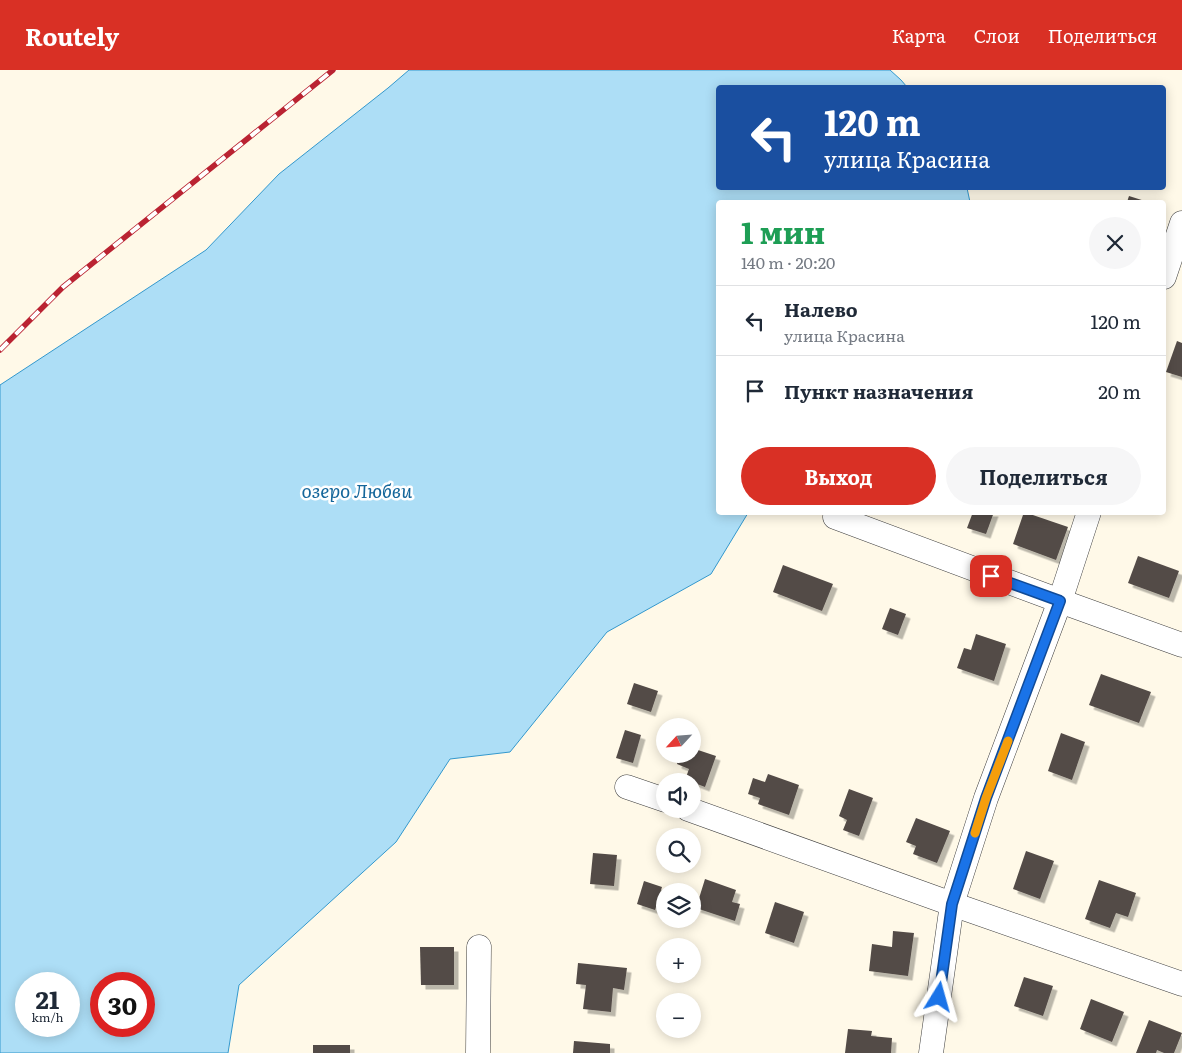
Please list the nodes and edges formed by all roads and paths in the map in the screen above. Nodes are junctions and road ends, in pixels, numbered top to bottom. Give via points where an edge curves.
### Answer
1 (1182, 223) edge
2 (1170, 276) edge
3 (1087, 515) edge
4 (835, 517) dead end
5 (1060, 601) junction
6 (1182, 645) edge
7 (627, 787) dead end
8 (656, 797) edge
9 (701, 814) edge
10 (952, 904) junction
11 (479, 947) dead end
12 (1182, 984) edge
13 (478, 1053) edge
14 (932, 1053) edge

1 - 2 street
3 - 5 street
4 - 5 street
5 - 6 street
5 - 10 street via 986,798
7 - 8 street
9 - 10 street
10 - 12 street
10 - 14 street
11 - 13 street

